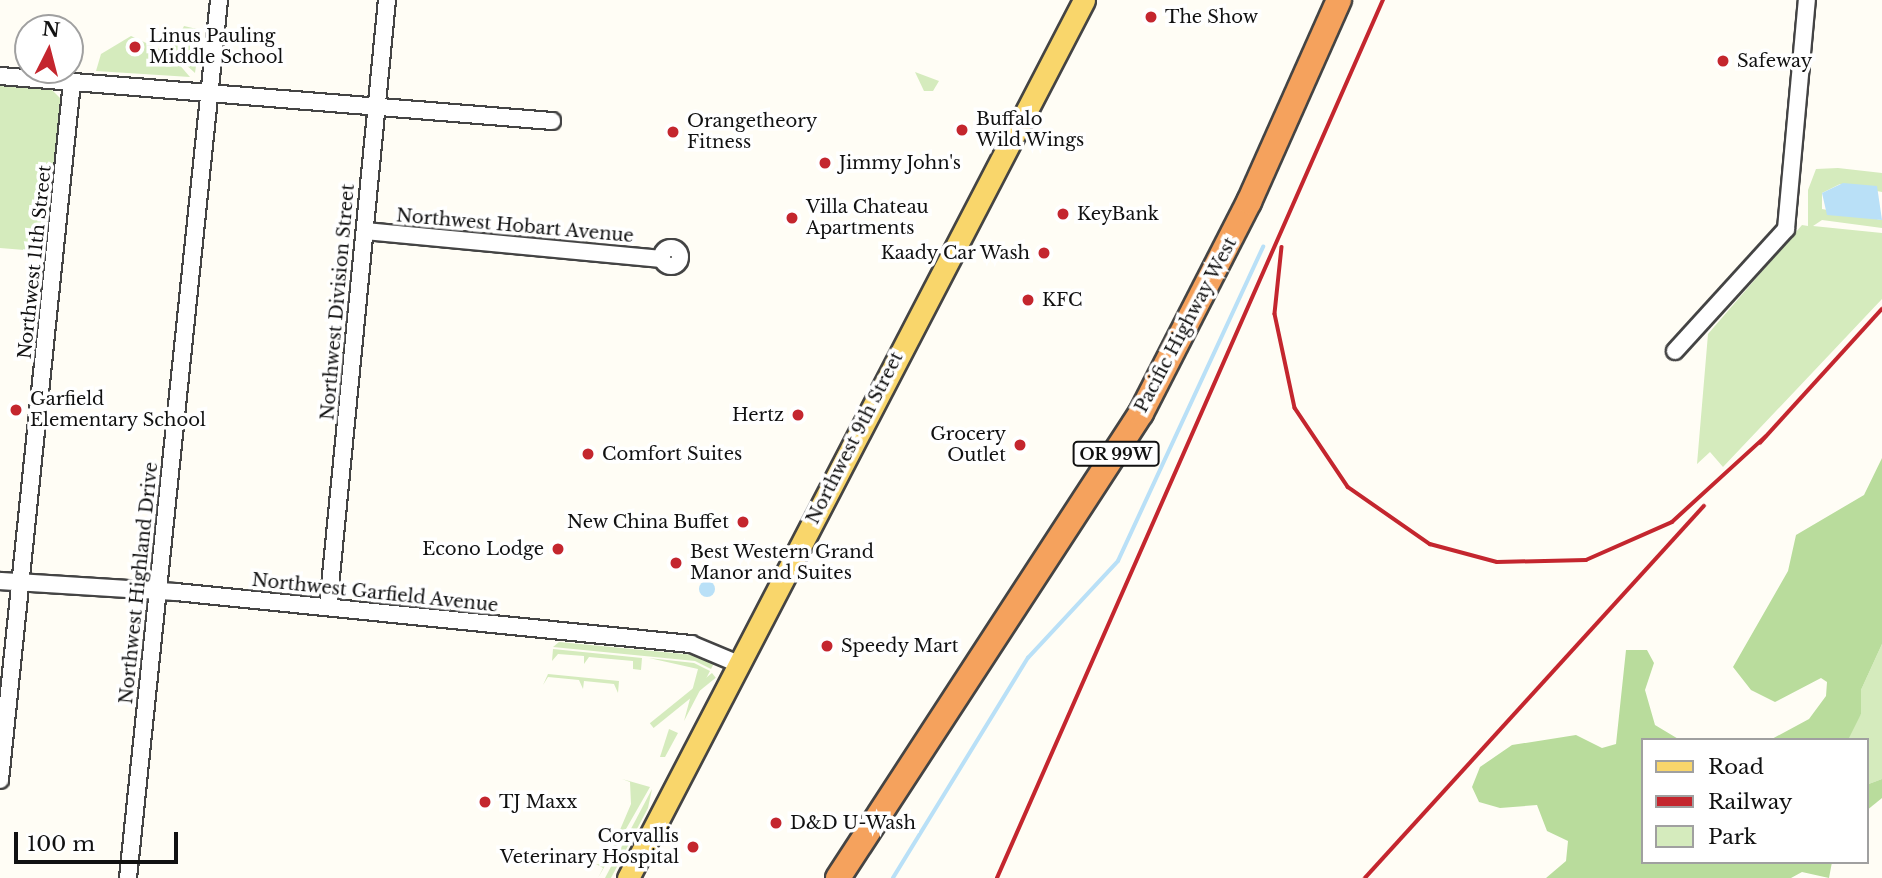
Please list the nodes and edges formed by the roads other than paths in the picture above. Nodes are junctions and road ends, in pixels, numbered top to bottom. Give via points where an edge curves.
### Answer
1 (219, 0) edge
2 (387, 0) edge
3 (1084, 0) edge
4 (1339, 0) edge
5 (1807, 0) edge
6 (84, 83) edge
7 (72, 84) edge
8 (209, 93) junction
9 (377, 106) junction
10 (552, 121) dead end
11 (365, 230) junction
12 (662, 259) dead end
13 (1675, 351) dead end
14 (0, 581) edge
15 (20, 583) junction
16 (158, 594) junction
17 (328, 607) junction
18 (741, 665) junction
19 (0, 780) edge
20 (128, 878) edge
21 (628, 878) edge
22 (838, 878) edge

1 - 8 street, Northwest Highland Drive
2 - 9 street, Northwest Division Street
3 - 18 main road, Northwest 9th Street
4 - 22 highway, Pacific Highway West / OR 99W via 1249,202 1141,413
5 - 13 street via 1786,229
6 - 8 street
7 - 15 street, Northwest 11th Street
8 - 9 street
8 - 16 street, Northwest Highland Drive
9 - 10 street
9 - 11 street, Northwest Division Street
11 - 12 street, Northwest Hobart Avenue
11 - 17 street, Northwest Division Street
14 - 15 street, Northwest Garfield Avenue
15 - 16 street, Northwest Garfield Avenue
15 - 19 street, Northwest 11th Street
16 - 17 street, Northwest Garfield Avenue
16 - 20 street, Northwest Highland Drive
17 - 18 street, Northwest Garfield Avenue via 691,643
18 - 21 main road, Northwest 9th Street

